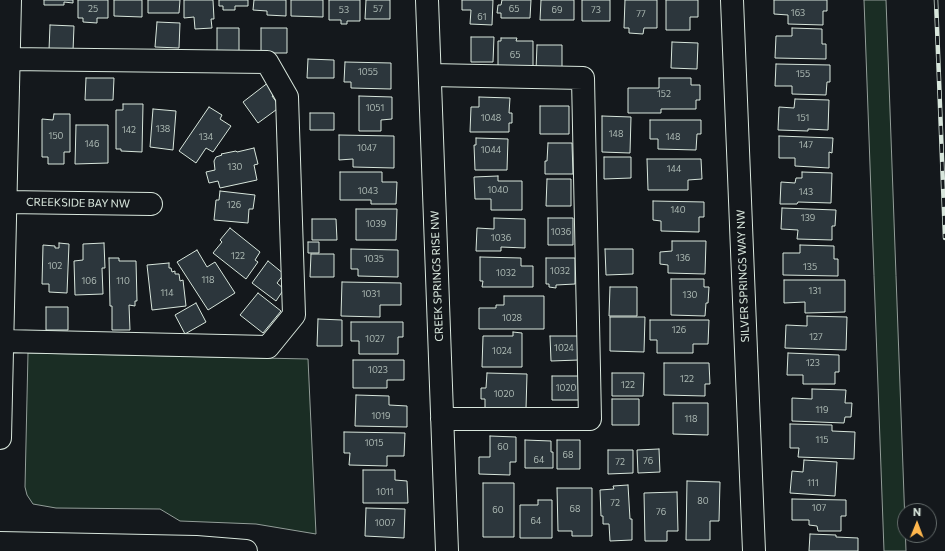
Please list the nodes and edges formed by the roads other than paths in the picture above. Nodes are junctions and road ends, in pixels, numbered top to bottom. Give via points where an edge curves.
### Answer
1 (10, 0) edge
2 (427, 0) edge
3 (732, 0) edge
4 (9, 59) junction
5 (430, 75) junction
6 (6, 202) junction
7 (151, 204) dead end
8 (3, 341) junction
9 (442, 419) junction
10 (0, 438) edge
11 (0, 543) edge
12 (124, 548) edge
13 (246, 551) edge
14 (447, 551) edge
15 (754, 551) edge

1 - 4 street
2 - 5 street, CREEK SPRINGS RISE NW
3 - 15 street, SILVER SPRINGS WAY NW
4 - 6 street
4 - 8 street via 267,62 287,97 294,316 268,347
5 - 9 street, CREEK SPRINGS RISE NW
5 - 9 street via 583,78 590,420
6 - 7 street, CREEKSIDE BAY NW
6 - 8 street
8 - 10 street
9 - 14 street, CREEK SPRINGS RISE NW
11 - 12 street
12 - 13 street via 196,547

